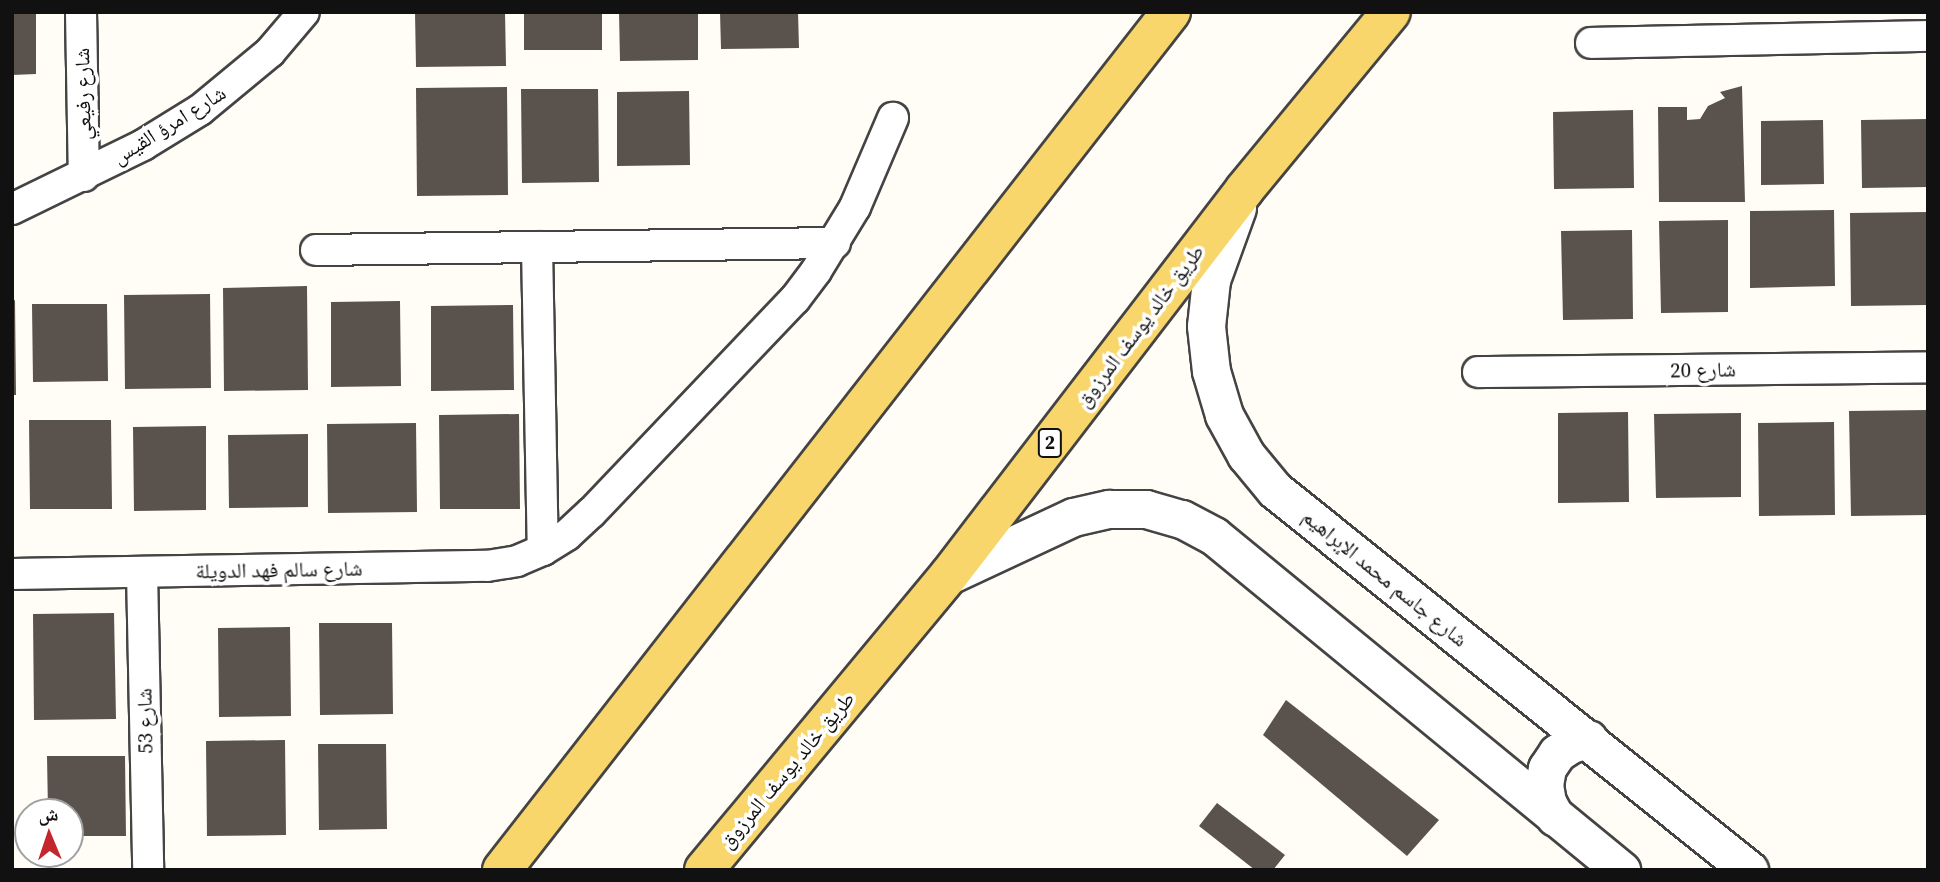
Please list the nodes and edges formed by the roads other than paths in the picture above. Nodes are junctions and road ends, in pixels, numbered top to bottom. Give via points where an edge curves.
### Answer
1 (81, 12) edge
2 (304, 12) edge
3 (1171, 12) edge
4 (1391, 12) edge
5 (1928, 36) edge
6 (1591, 43) dead end
7 (892, 118) dead end
8 (84, 176) junction
9 (1245, 189) junction
10 (12, 209) edge
11 (835, 243) junction
12 (537, 247) junction
13 (316, 250) dead end
14 (1928, 367) edge
15 (1478, 372) dead end
16 (543, 550) junction
17 (142, 572) junction
18 (12, 574) edge
19 (949, 575) junction
20 (1588, 738) junction
21 (1555, 817) junction
22 (148, 870) edge
23 (502, 870) edge
24 (704, 870) edge
25 (1621, 870) edge
26 (1749, 870) edge

1 - 8 street, شارع رفيعي
2 - 8 street, شارع امرؤ القيس via 270,52 200,110
3 - 23 main road
4 - 9 main road, طريق خالد يوسف المرزوق / 2
5 - 6 street
7 - 11 street, شارع سالم فهد الدويلة
8 - 10 street, شارع امرؤ القيس
9 - 19 main road, طريق خالد يوسف المرزوق / 2
9 - 20 street, شارع جاسم محمد الإبراهيم via 1211,280 1206,326 1210,371 1224,415 1246,455 1275,490
11 - 12 street
11 - 16 street, شارع سالم فهد الدويلة via 795,299 591,513
12 - 13 street
12 - 16 street
14 - 15 street, شارع 20
16 - 17 street, شارع سالم فهد الدويلة via 487,566
17 - 18 street, شارع سالم فهد الدويلة
17 - 22 street, شارع 53
19 - 21 street via 1073,517 1109,509 1146,509 1181,519 1214,536
19 - 24 main road, طريق خالد يوسف المرزوق / 2
20 - 21 street via 1557,753 1548,768 1544,785
20 - 26 street, شارع جاسم محمد الإبراهيم
21 - 25 street

